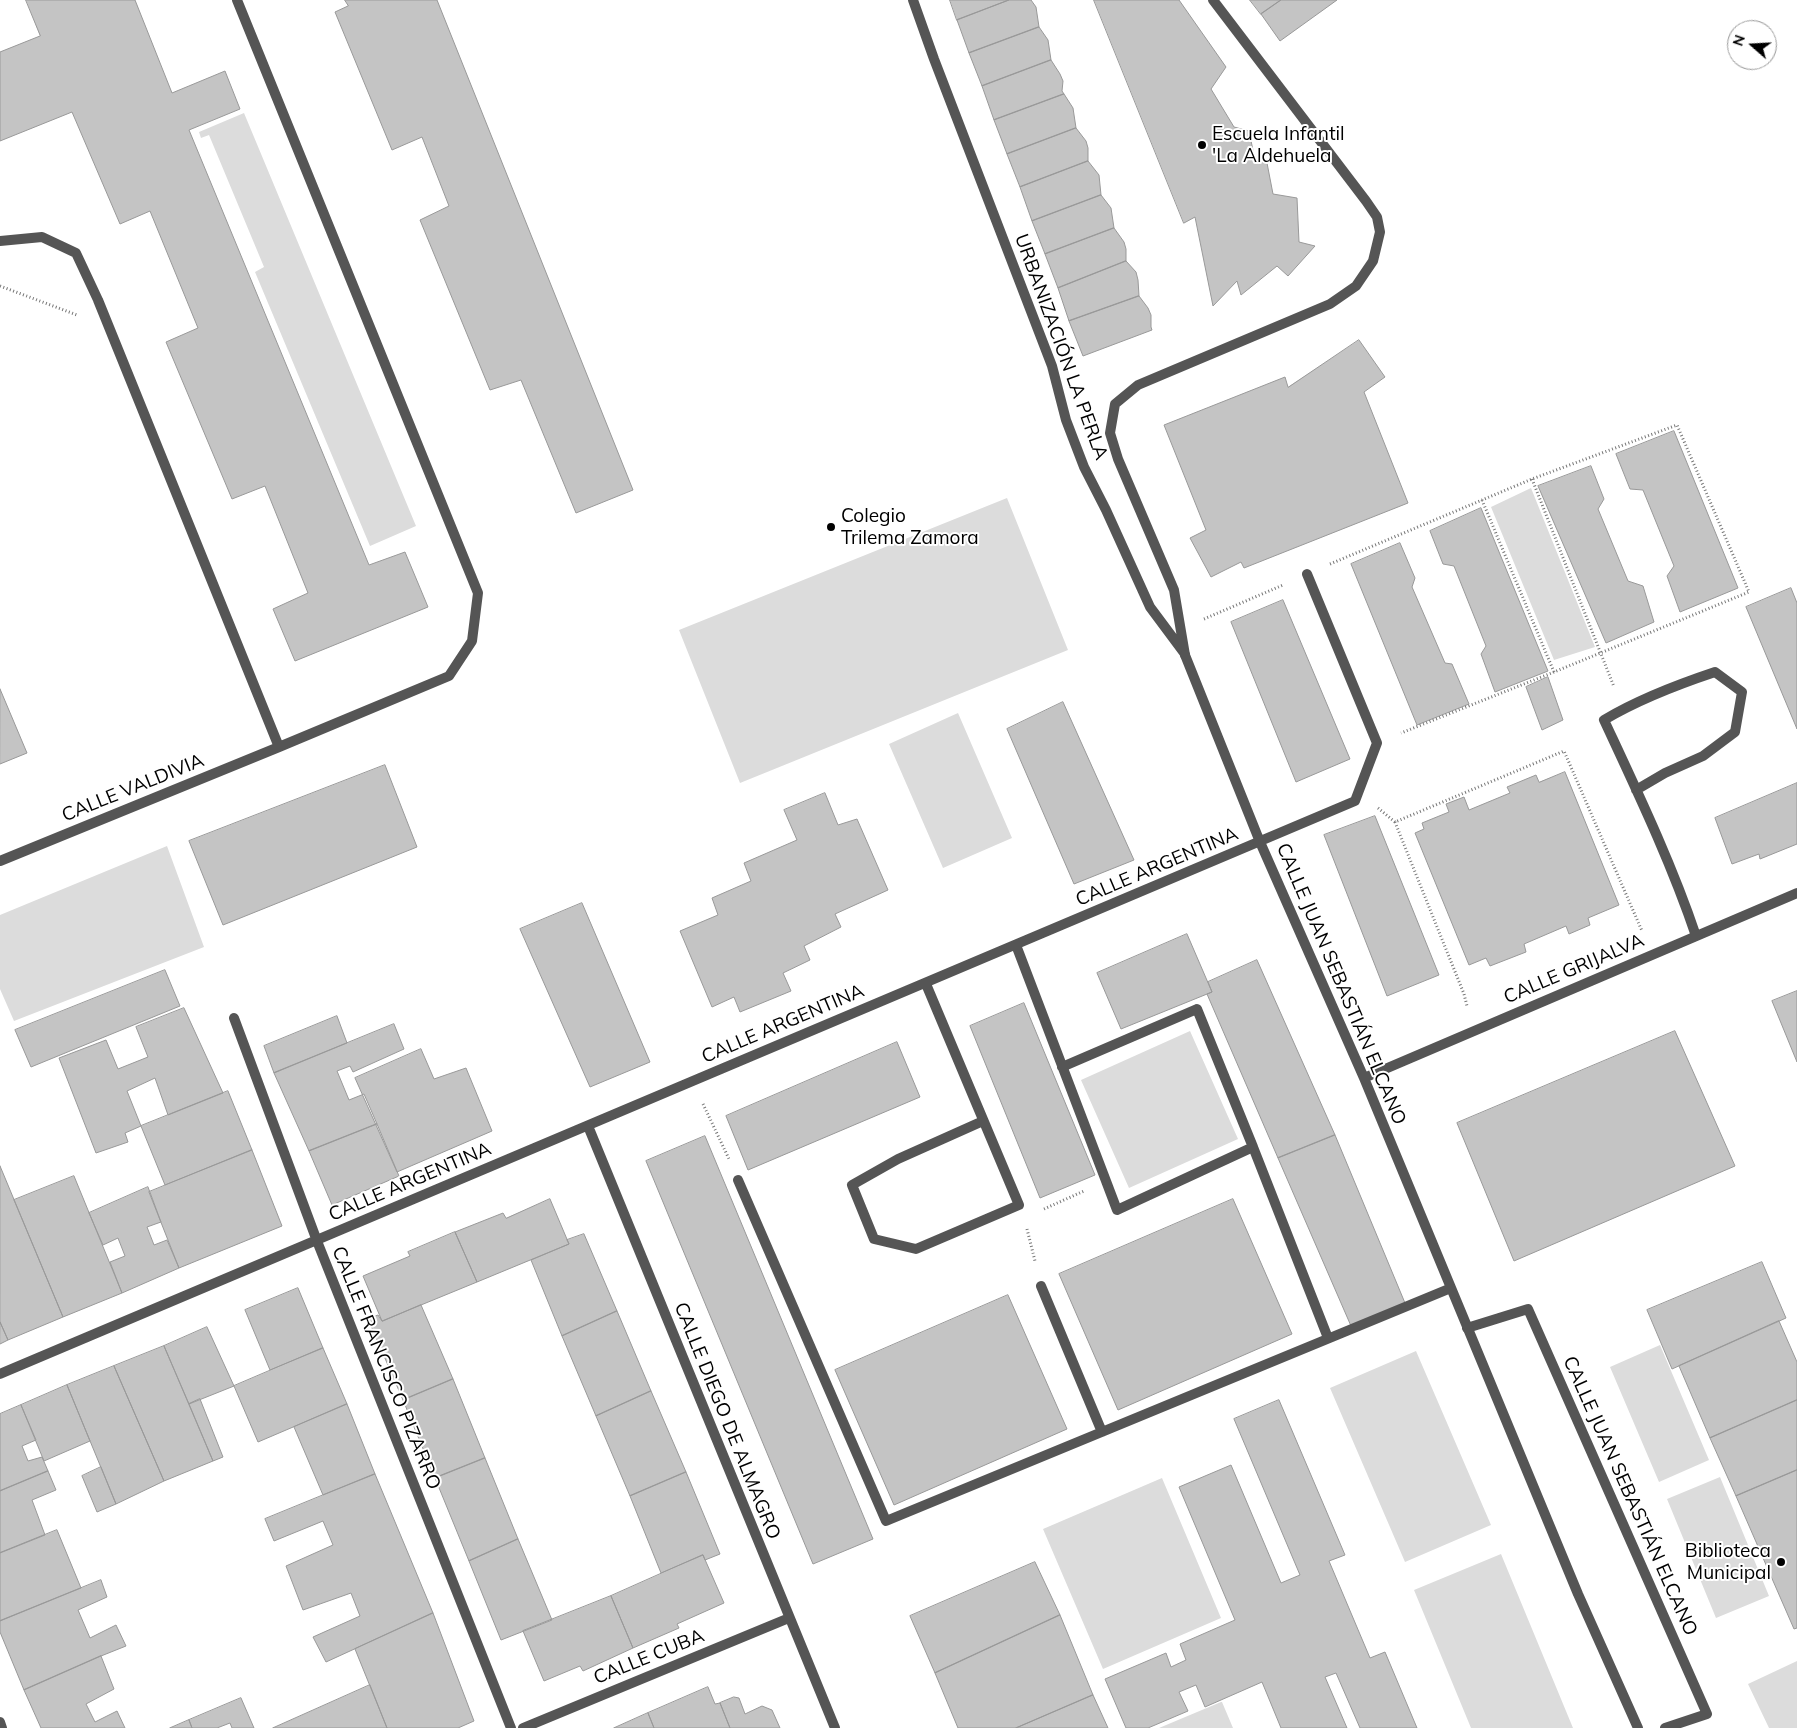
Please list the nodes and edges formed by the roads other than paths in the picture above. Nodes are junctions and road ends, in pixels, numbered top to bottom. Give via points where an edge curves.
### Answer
1 (237, 0) edge
2 (913, 0) edge
3 (1213, 0) edge
4 (0, 241) edge
5 (1307, 574) road end
6 (1185, 655) junction
7 (279, 747) junction
8 (1636, 790) junction
9 (1260, 842) junction
10 (0, 861) edge
11 (1797, 893) edge
12 (1696, 936) junction
13 (1016, 945) junction
14 (926, 984) junction
15 (234, 1018) dead end
16 (1062, 1067) junction
17 (1364, 1078) junction
18 (983, 1121) junction
19 (588, 1126) junction
20 (1253, 1146) junction
21 (738, 1180) road end
22 (317, 1241) junction
23 (1041, 1286) road end
24 (1451, 1288) junction
25 (1467, 1328) junction
26 (1328, 1338) junction
27 (0, 1374) edge
28 (1102, 1432) junction
29 (789, 1618) junction
30 (0, 1722) edge
31 (2, 1728) edge
32 (511, 1728) edge
33 (523, 1728) edge
34 (835, 1728) edge
35 (1638, 1728) edge
36 (1665, 1728) edge

1 - 7 street, CALLE VALDIVIA via 478,592 472,641 449,676
2 - 6 street, URBANIZACIÓN LA PERLA via 1052,366 1066,420 1084,467 1150,607
3 - 6 street, URBANIZACIÓN LA PERLA via 1366,201 1376,217 1380,232 1373,261 1356,286 1330,304 1138,385 1115,404 1110,433 1174,590
4 - 7 street via 42,237 76,253
5 - 9 street, CALLE ARGENTINA via 1377,742 1355,801
6 - 9 street, CALLE JUAN SEBASTIÁN ELCANO
7 - 10 street, CALLE VALDIVIA
8 - 8 street via 1665,772 1703,756 1735,732 1742,692 1715,672 1670,687 1604,720
8 - 12 street
9 - 13 street, CALLE ARGENTINA
9 - 17 street, CALLE JUAN SEBASTIÁN ELCANO
11 - 12 street, CALLE GRIJALVA
12 - 17 street, CALLE GRIJALVA
13 - 14 street, CALLE ARGENTINA
13 - 16 street
14 - 18 street
14 - 19 street, CALLE ARGENTINA
15 - 22 street, CALLE FRANCISCO PIZARRO
16 - 20 street via 1197,1009
16 - 20 street via 1117,1210
17 - 24 street, CALLE JUAN SEBASTIÁN ELCANO
18 - 18 street via 898,1159 852,1186 874,1239 916,1248 1019,1205
19 - 22 street, CALLE ARGENTINA
19 - 29 street, CALLE DIEGO DE ALMAGRO
20 - 26 street
21 - 28 street via 886,1521
22 - 27 street, CALLE ARGENTINA
22 - 32 street, CALLE FRANCISCO PIZARRO
23 - 28 street
24 - 25 street, CALLE JUAN SEBASTIÁN ELCANO
24 - 26 street
25 - 35 street, CALLE JUAN SEBASTIÁN ELCANO
25 - 36 street, CALLE JUAN SEBASTIÁN ELCANO via 1528,1309 1707,1714
26 - 28 street
29 - 33 street, CALLE CUBA
29 - 34 street, CALLE DIEGO DE ALMAGRO
30 - 31 street

